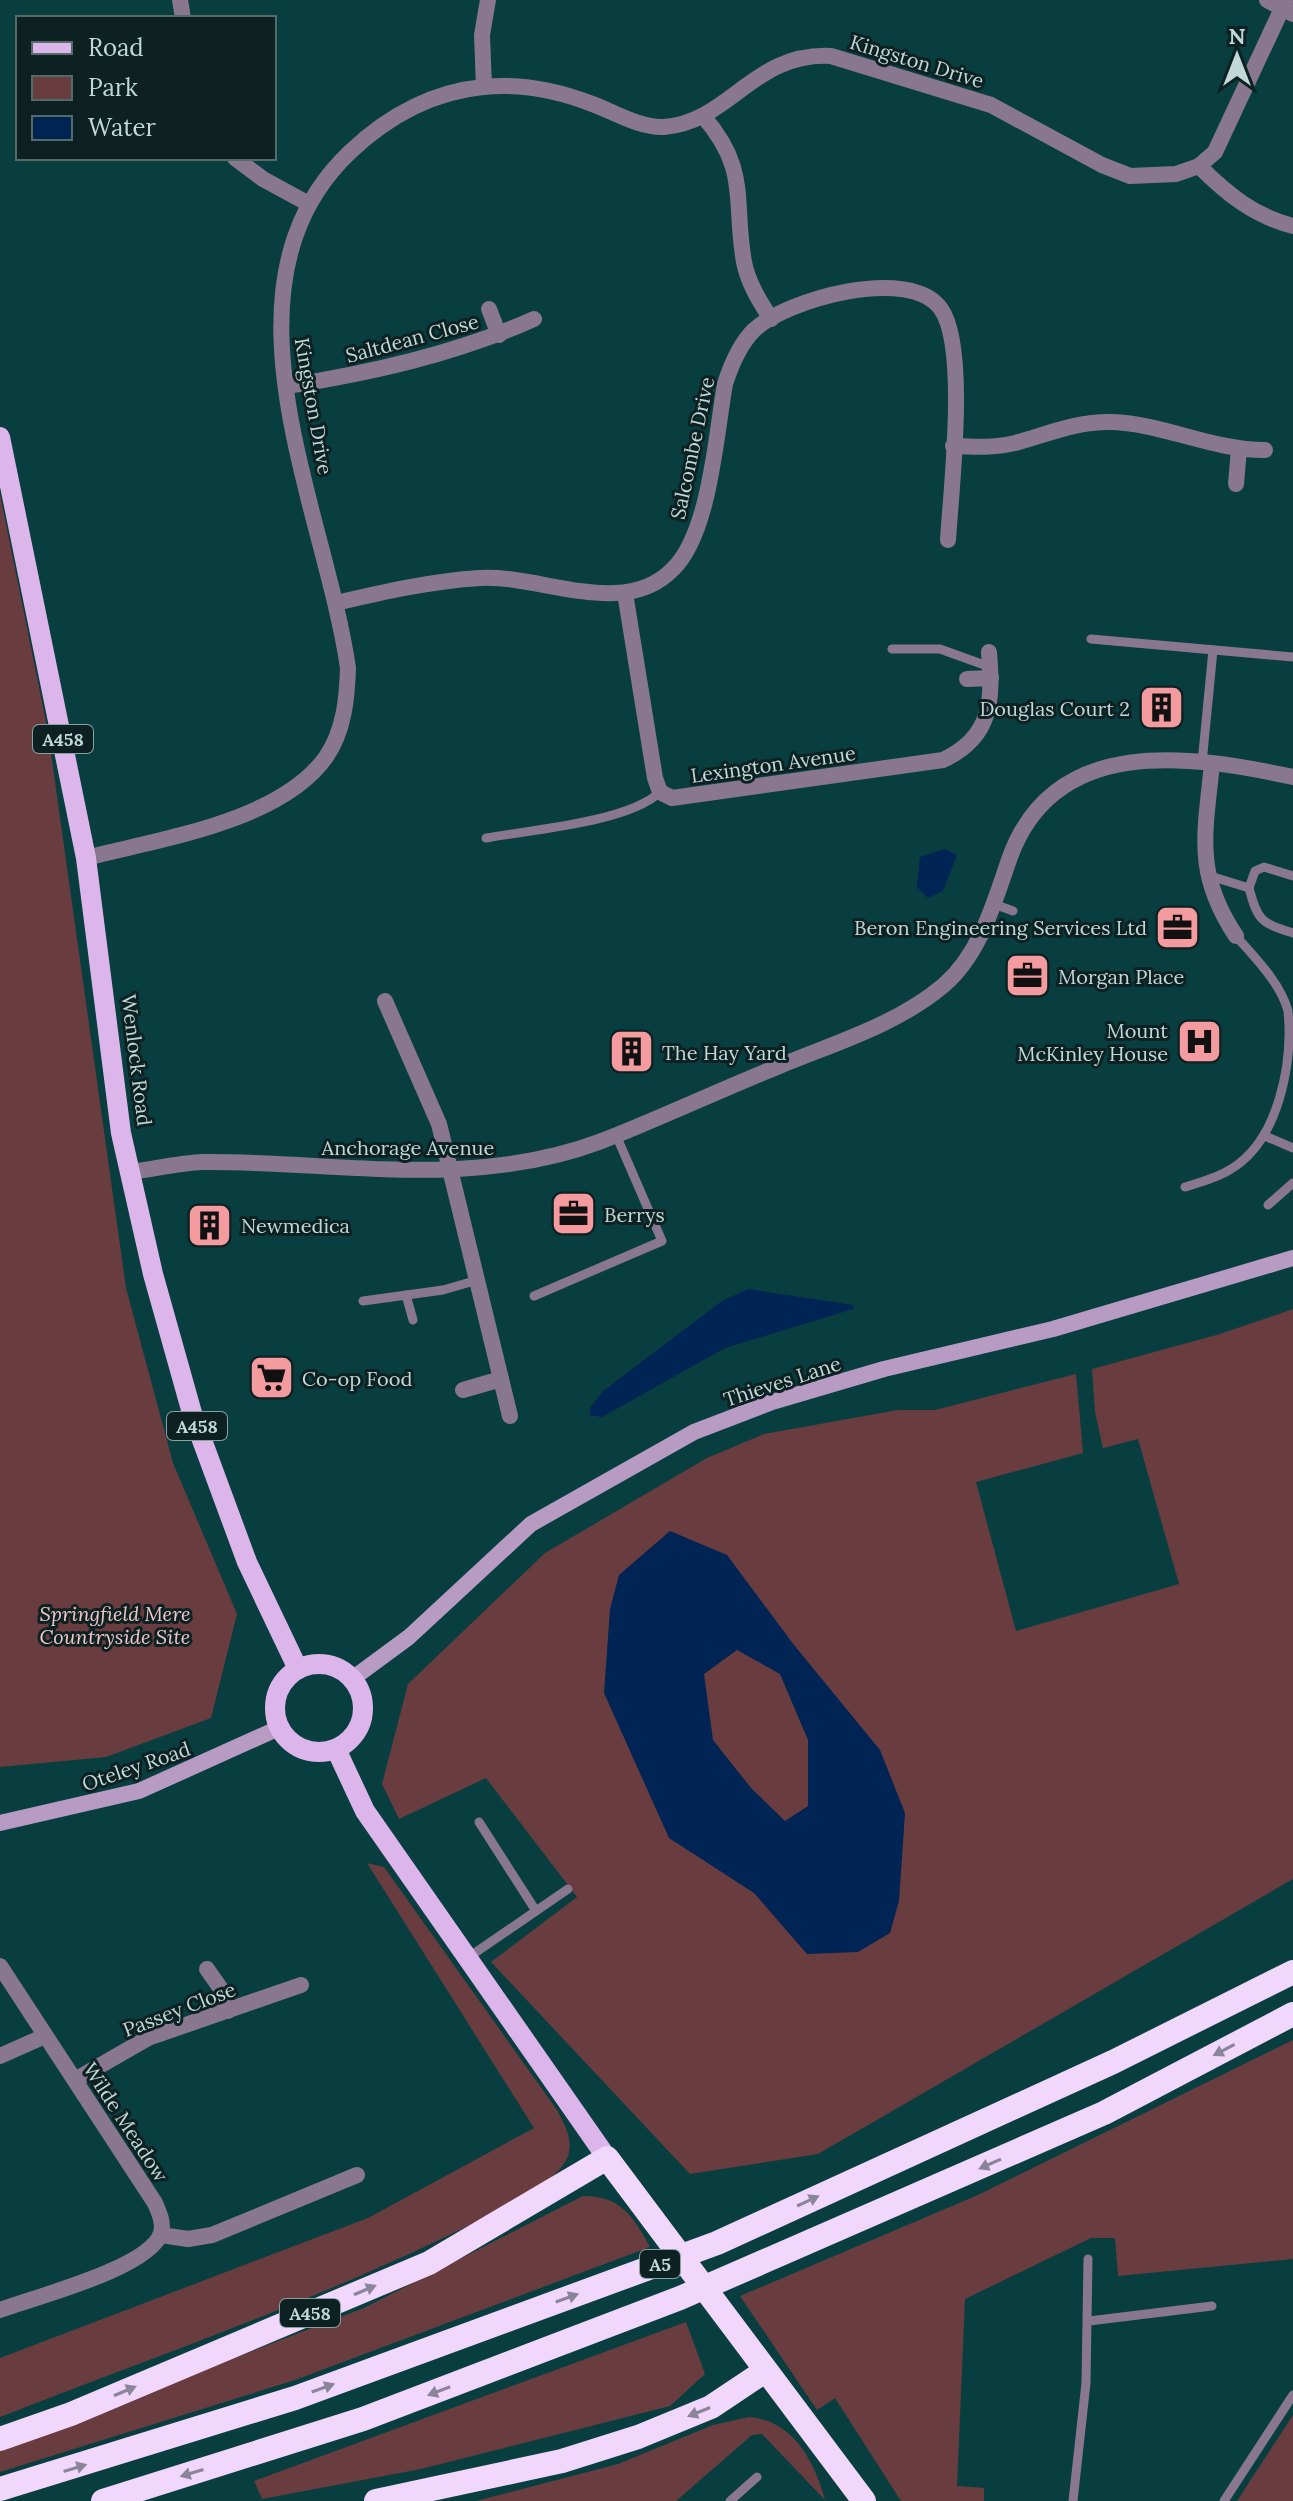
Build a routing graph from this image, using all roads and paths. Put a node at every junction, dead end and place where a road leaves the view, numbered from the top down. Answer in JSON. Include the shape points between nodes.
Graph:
{"nodes":[{"id":1,"x":488,"y":0,"type":"edge"},
{"id":2,"x":1267,"y":0,"type":"edge"},
{"id":3,"x":1287,"y":7,"type":"edge"},
{"id":4,"x":484,"y":87,"type":"junction"},
{"id":5,"x":703,"y":116,"type":"junction"},
{"id":6,"x":238,"y":160,"type":"edge"},
{"id":7,"x":1199,"y":166,"type":"junction"},
{"id":8,"x":307,"y":203,"type":"junction"},
{"id":9,"x":1293,"y":226,"type":"edge"},
{"id":10,"x":489,"y":309,"type":"dead end"},
{"id":11,"x":534,"y":319,"type":"dead end"},
{"id":12,"x":771,"y":319,"type":"junction"},
{"id":13,"x":499,"y":335,"type":"junction"},
{"id":14,"x":287,"y":386,"type":"junction"},
{"id":15,"x":0,"y":437,"type":"edge"},
{"id":16,"x":953,"y":446,"type":"junction"},
{"id":17,"x":1239,"y":449,"type":"junction"},
{"id":18,"x":1265,"y":450,"type":"dead end"},
{"id":19,"x":1236,"y":484,"type":"dead end"},
{"id":20,"x":948,"y":540,"type":"dead end"},
{"id":21,"x":625,"y":593,"type":"junction"},
{"id":22,"x":336,"y":603,"type":"junction"},
{"id":23,"x":1091,"y":639,"type":"dead end"},
{"id":24,"x":892,"y":649,"type":"dead end"},
{"id":25,"x":1213,"y":650,"type":"junction"},
{"id":26,"x":1293,"y":657,"type":"edge"},
{"id":27,"x":990,"y":666,"type":"junction"},
{"id":28,"x":967,"y":679,"type":"dead end"},
{"id":29,"x":1207,"y":763,"type":"junction"},
{"id":30,"x":1293,"y":777,"type":"edge"},
{"id":31,"x":660,"y":792,"type":"junction"},
{"id":32,"x":486,"y":838,"type":"dead end"},
{"id":33,"x":86,"y":858,"type":"junction"},
{"id":34,"x":1207,"y":875,"type":"junction"},
{"id":35,"x":1293,"y":876,"type":"edge"},
{"id":36,"x":1249,"y":888,"type":"junction"},
{"id":37,"x":994,"y":904,"type":"junction"},
{"id":38,"x":1013,"y":911,"type":"dead end"},
{"id":39,"x":1293,"y":933,"type":"edge"},
{"id":40,"x":1236,"y":936,"type":"joint"},
{"id":41,"x":385,"y":1001,"type":"dead end"},
{"id":42,"x":616,"y":1135,"type":"junction"},
{"id":43,"x":1265,"y":1136,"type":"junction"},
{"id":44,"x":1293,"y":1148,"type":"edge"},
{"id":45,"x":451,"y":1169,"type":"junction"},
{"id":46,"x":130,"y":1172,"type":"junction"},
{"id":47,"x":1293,"y":1183,"type":"edge"},
{"id":48,"x":1185,"y":1187,"type":"dead end"},
{"id":49,"x":1268,"y":1205,"type":"dead end"},
{"id":50,"x":1293,"y":1258,"type":"edge"},
{"id":51,"x":474,"y":1281,"type":"junction"},
{"id":52,"x":406,"y":1295,"type":"junction"},
{"id":53,"x":534,"y":1296,"type":"dead end"},
{"id":54,"x":363,"y":1301,"type":"dead end"},
{"id":55,"x":413,"y":1320,"type":"dead end"},
{"id":56,"x":501,"y":1379,"type":"junction"},
{"id":57,"x":463,"y":1390,"type":"dead end"},
{"id":58,"x":510,"y":1416,"type":"dead end"},
{"id":59,"x":298,"y":1669,"type":"junction"},
{"id":60,"x":352,"y":1679,"type":"junction"},
{"id":61,"x":279,"y":1728,"type":"junction"},
{"id":62,"x":336,"y":1749,"type":"junction"},
{"id":63,"x":479,"y":1822,"type":"dead end"},
{"id":64,"x":0,"y":1823,"type":"edge"},
{"id":65,"x":568,"y":1889,"type":"dead end"},
{"id":66,"x":536,"y":1911,"type":"junction"},
{"id":67,"x":466,"y":1959,"type":"junction"},
{"id":68,"x":0,"y":1966,"type":"edge"},
{"id":69,"x":207,"y":1969,"type":"dead end"},
{"id":70,"x":1293,"y":1972,"type":"edge"},
{"id":71,"x":301,"y":1985,"type":"dead end"},
{"id":72,"x":228,"y":2011,"type":"junction"},
{"id":73,"x":1293,"y":2014,"type":"edge"},
{"id":74,"x":45,"y":2036,"type":"junction"},
{"id":75,"x":0,"y":2056,"type":"edge"},
{"id":76,"x":75,"y":2080,"type":"junction"},
{"id":77,"x":607,"y":2158,"type":"junction"},
{"id":78,"x":357,"y":2175,"type":"dead end"},
{"id":79,"x":161,"y":2235,"type":"junction"},
{"id":80,"x":1088,"y":2259,"type":"dead end"},
{"id":81,"x":1212,"y":2306,"type":"dead end"},
{"id":82,"x":0,"y":2310,"type":"edge"},
{"id":83,"x":1089,"y":2321,"type":"junction"},
{"id":84,"x":765,"y":2371,"type":"junction"},
{"id":85,"x":1293,"y":2395,"type":"edge"},
{"id":86,"x":0,"y":2439,"type":"edge"},
{"id":87,"x":757,"y":2477,"type":"dead end"},
{"id":88,"x":0,"y":2489,"type":"edge"},
{"id":89,"x":103,"y":2501,"type":"edge"},
{"id":90,"x":376,"y":2501,"type":"edge"},
{"id":91,"x":730,"y":2501,"type":"edge"},
{"id":92,"x":864,"y":2501,"type":"edge"},
{"id":93,"x":1073,"y":2501,"type":"edge"},
{"id":94,"x":1224,"y":2501,"type":"edge"}],
"edges":[{"from":1,"to":4,"type":"street","via":[[482,35]]},
{"from":2,"to":3,"type":"street"},
{"from":3,"to":7,"type":"street","via":[[1224,137]]},
{"from":4,"to":5,"type":"street","name":"Kingston Drive","via":[[566,95],[661,127]]},
{"from":4,"to":8,"type":"street","name":"Kingston Drive","via":[[433,98],[378,128],[341,160]]},
{"from":5,"to":7,"type":"street","name":"Kingston Drive","via":[[787,60],[831,56],[991,105],[1130,176],[1154,178]]},
{"from":5,"to":12,"type":"street","via":[[718,132],[738,174],[744,263]]},
{"from":6,"to":8,"type":"street"},
{"from":7,"to":9,"type":"street","via":[[1245,206]]},
{"from":8,"to":14,"type":"street","name":"Kingston Drive","via":[[290,245],[281,295]]},
{"from":10,"to":13,"type":"street","name":"Saltdean Close"},
{"from":11,"to":13,"type":"street","name":"Saltdean Close"},
{"from":12,"to":16,"type":"street","name":"Salcombe Drive","via":[[790,308],[868,288],[910,288],[928,297],[941,308],[954,339]]},
{"from":12,"to":21,"type":"street","name":"Salcombe Drive","via":[[754,330],[731,365],[694,536],[674,569]]},
{"from":13,"to":14,"type":"street","name":"Saltdean Close","via":[[376,369]]},
{"from":14,"to":22,"type":"street","name":"Kingston Drive"},
{"from":15,"to":33,"type":"main road","name":"Wenlock Road","number":"A458"},
{"from":16,"to":17,"type":"street","via":[[985,447],[1115,422]]},
{"from":16,"to":20,"type":"street","name":"Salcombe Drive"},
{"from":17,"to":18,"type":"street"},
{"from":17,"to":19,"type":"street"},
{"from":21,"to":22,"type":"street","name":"Salcombe Drive","via":[[483,578],[429,583]]},
{"from":21,"to":31,"type":"street"},
{"from":22,"to":33,"type":"street","name":"Kingston Drive","via":[[348,668],[347,696],[335,741],[313,773],[282,797],[243,814]]},
{"from":23,"to":25,"type":"lane"},
{"from":24,"to":27,"type":"lane","via":[[940,649]]},
{"from":25,"to":26,"type":"lane"},
{"from":25,"to":29,"type":"lane"},
{"from":27,"to":28,"type":"street"},
{"from":27,"to":31,"type":"street","name":"Lexington Avenue","via":[[990,704],[978,734],[964,750],[943,760],[691,797],[672,798]]},
{"from":29,"to":30,"type":"street","name":"Anchorage Avenue"},
{"from":29,"to":34,"type":"street"},
{"from":29,"to":37,"type":"street","name":"Anchorage Avenue","via":[[1128,762],[1069,782],[1025,824]]},
{"from":31,"to":32,"type":"lane","via":[[622,813]]},
{"from":33,"to":46,"type":"main road","name":"Wenlock Road","number":"A458"},
{"from":34,"to":36,"type":"lane"},
{"from":34,"to":40,"type":"street","via":[[1219,912]]},
{"from":35,"to":36,"type":"lane","via":[[1264,867],[1255,871]]},
{"from":36,"to":39,"type":"lane","via":[[1257,915]]},
{"from":37,"to":38,"type":"lane"},
{"from":37,"to":42,"type":"street","name":"Anchorage Avenue","via":[[960,969],[907,1011]]},
{"from":40,"to":43,"type":"lane","via":[[1282,995],[1290,1028],[1285,1083]]},
{"from":41,"to":45,"type":"street","via":[[439,1124]]},
{"from":42,"to":45,"type":"street","name":"Anchorage Avenue","via":[[498,1168]]},
{"from":42,"to":53,"type":"lane","via":[[662,1241]]},
{"from":43,"to":44,"type":"lane"},
{"from":43,"to":48,"type":"lane","via":[[1230,1170]]},
{"from":45,"to":46,"type":"street","name":"Anchorage Avenue","via":[[200,1162]]},
{"from":45,"to":51,"type":"street"},
{"from":46,"to":59,"type":"main road","name":"Wenlock Road","number":"A458","via":[[192,1413],[247,1562]]},
{"from":47,"to":49,"type":"lane"},
{"from":50,"to":60,"type":"main road","name":"Thieves Lane","via":[[1053,1329],[884,1369],[694,1432],[531,1524],[409,1637]]},
{"from":51,"to":52,"type":"lane"},
{"from":51,"to":56,"type":"street"},
{"from":52,"to":54,"type":"lane"},
{"from":52,"to":55,"type":"lane"},
{"from":56,"to":57,"type":"street"},
{"from":56,"to":58,"type":"street"},
{"from":59,"to":60,"type":"main road","via":[[327,1665]]},
{"from":59,"to":61,"type":"main road","via":[[287,1677],[275,1701]]},
{"from":60,"to":62,"type":"main road","via":[[363,1704],[362,1718],[357,1731]]},
{"from":61,"to":62,"type":"main road","via":[[286,1739],[310,1752]]},
{"from":61,"to":64,"type":"main road","name":"Oteley Road","via":[[139,1791]]},
{"from":62,"to":67,"type":"main road","via":[[365,1811]]},
{"from":63,"to":66,"type":"lane"},
{"from":65,"to":66,"type":"lane"},
{"from":66,"to":67,"type":"lane"},
{"from":67,"to":77,"type":"main road"},
{"from":68,"to":74,"type":"street","name":"Wilde Meadow"},
{"from":69,"to":72,"type":"street"},
{"from":88,"to":70,"type":"highway","number":"A5","one_way":true,"via":[[295,2398],[717,2243],[1113,2062]]},
{"from":71,"to":72,"type":"street","name":"Passey Close"},
{"from":72,"to":76,"type":"street","name":"Passey Close","via":[[148,2038]]},
{"from":73,"to":89,"type":"highway","number":"A5","one_way":true,"via":[[1104,2113],[680,2298],[363,2419]]},
{"from":74,"to":75,"type":"street"},
{"from":74,"to":76,"type":"street","name":"Wilde Meadow"},
{"from":76,"to":79,"type":"street","name":"Wilde Meadow","via":[[155,2203]]},
{"from":77,"to":84,"type":"highway"},
{"from":86,"to":77,"type":"highway","number":"A458","one_way":true,"via":[[429,2263]]},
{"from":78,"to":79,"type":"street","via":[[212,2235]]},
{"from":79,"to":82,"type":"street","via":[[127,2264]]},
{"from":80,"to":83,"type":"lane"},
{"from":81,"to":83,"type":"lane"},
{"from":83,"to":93,"type":"lane"},
{"from":84,"to":90,"type":"highway","one_way":true,"via":[[711,2407],[638,2437],[562,2461]]},
{"from":84,"to":92,"type":"highway"},
{"from":85,"to":94,"type":"lane"},
{"from":87,"to":91,"type":"lane"}]}
